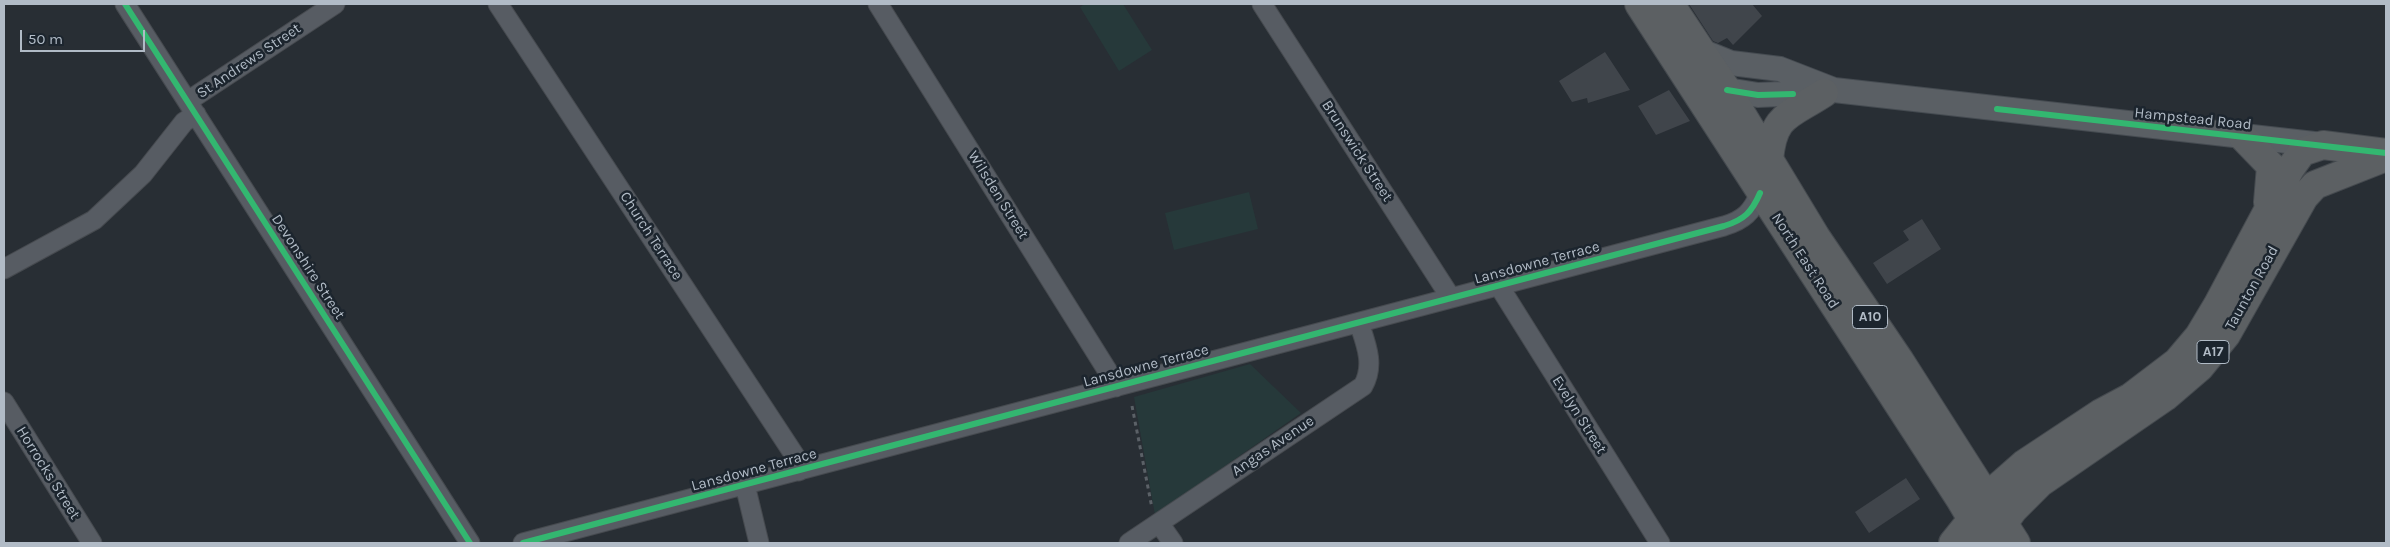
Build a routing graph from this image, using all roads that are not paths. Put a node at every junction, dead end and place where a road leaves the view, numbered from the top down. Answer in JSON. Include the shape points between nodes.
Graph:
{"nodes":[{"id":1,"x":125,"y":4,"type":"edge"},
{"id":2,"x":334,"y":4,"type":"edge"},
{"id":3,"x":498,"y":4,"type":"edge"},
{"id":4,"x":878,"y":4,"type":"edge"},
{"id":5,"x":1262,"y":4,"type":"edge"},
{"id":6,"x":1639,"y":4,"type":"edge"},
{"id":7,"x":1670,"y":4,"type":"edge"},
{"id":8,"x":1700,"y":50,"type":"junction"},
{"id":9,"x":1682,"y":72,"type":"junction"},
{"id":10,"x":1727,"y":90,"type":"junction"},
{"id":11,"x":1829,"y":92,"type":"junction"},
{"id":12,"x":192,"y":107,"type":"junction"},
{"id":13,"x":2243,"y":136,"type":"junction"},
{"id":14,"x":2323,"y":145,"type":"junction"},
{"id":15,"x":2386,"y":153,"type":"edge"},
{"id":16,"x":2386,"y":157,"type":"edge"},
{"id":17,"x":1769,"y":160,"type":"junction"},
{"id":18,"x":1760,"y":193,"type":"junction"},
{"id":19,"x":2266,"y":213,"type":"junction"},
{"id":20,"x":4,"y":268,"type":"edge"},
{"id":21,"x":1499,"y":286,"type":"junction"},
{"id":22,"x":1451,"y":298,"type":"junction"},
{"id":23,"x":1359,"y":322,"type":"junction"},
{"id":24,"x":1116,"y":387,"type":"junction"},
{"id":25,"x":4,"y":402,"type":"edge"},
{"id":26,"x":799,"y":471,"type":"junction"},
{"id":27,"x":745,"y":485,"type":"junction"},
{"id":28,"x":1979,"y":509,"type":"junction"},
{"id":29,"x":1154,"y":518,"type":"junction"},
{"id":30,"x":1999,"y":538,"type":"edge"},
{"id":31,"x":92,"y":543,"type":"edge"},
{"id":32,"x":470,"y":543,"type":"edge"},
{"id":33,"x":523,"y":543,"type":"edge"},
{"id":34,"x":759,"y":543,"type":"edge"},
{"id":35,"x":1129,"y":543,"type":"edge"},
{"id":36,"x":1173,"y":543,"type":"edge"},
{"id":37,"x":1660,"y":543,"type":"edge"},
{"id":38,"x":1952,"y":543,"type":"edge"}],
"edges":[{"from":1,"to":12,"type":"street","name":"Devonshire Street"},
{"from":2,"to":12,"type":"street","name":"St Andrews Street"},
{"from":3,"to":26,"type":"street","name":"Church Terrace","via":[[796,459]]},
{"from":4,"to":24,"type":"street","name":"Wilsden Street"},
{"from":5,"to":22,"type":"street","name":"Brunswick Street"},
{"from":6,"to":9,"type":"highway","name":"North East Road","number":"A10"},
{"from":7,"to":8,"type":"highway","name":"North East Road","number":"A10"},
{"from":8,"to":10,"type":"highway","name":"North East Road","number":"A10"},
{"from":8,"to":11,"type":"main road","name":"Hampstead Road","via":[[1731,62],[1780,69]]},
{"from":9,"to":10,"type":"highway"},
{"from":9,"to":18,"type":"highway","name":"North East Road","number":"A10"},
{"from":10,"to":11,"type":"main road","name":"Hampstead Road","via":[[1758,95]]},
{"from":10,"to":17,"type":"highway","name":"North East Road","number":"A10"},
{"from":11,"to":13,"type":"main road","name":"Hampstead Road"},
{"from":11,"to":17,"type":"highway","via":[[1780,121],[1772,136]]},
{"from":12,"to":20,"type":"street","name":"St Andrews Street","via":[[143,174],[94,220]]},
{"from":12,"to":32,"type":"street","name":"Devonshire Street"},
{"from":13,"to":14,"type":"main road","name":"Hampstead Road"},
{"from":13,"to":19,"type":"highway","via":[[2271,166]]},
{"from":14,"to":15,"type":"highway","name":"Hampstead Road"},
{"from":14,"to":19,"type":"highway","name":"Taunton Road","number":"A17","via":[[2302,152]]},
{"from":16,"to":30,"type":"highway","name":"Taunton Road","number":"A17","via":[[2315,185],[2304,197],[2226,335],[2200,367],[2165,397],[2049,475],[2013,510]]},
{"from":17,"to":28,"type":"highway","name":"North East Road","number":"A10","via":[[1816,237],[1900,361]]},
{"from":18,"to":21,"type":"street","name":"Lansdowne Terrace","via":[[1750,214],[1738,222]]},
{"from":18,"to":28,"type":"highway","name":"North East Road","number":"A10"},
{"from":19,"to":28,"type":"highway","name":"Taunton Road","number":"A17","via":[[2217,306],[2199,336],[2177,362],[2131,397],[2024,464]]},
{"from":21,"to":22,"type":"street","name":"Lansdowne Terrace"},
{"from":21,"to":37,"type":"street","name":"Evelyn Street"},
{"from":22,"to":23,"type":"street","name":"Lansdowne Terrace"},
{"from":23,"to":24,"type":"street","name":"Lansdowne Terrace"},
{"from":23,"to":29,"type":"street","name":"Angas Avenue","via":[[1369,361],[1369,375],[1362,386]]},
{"from":24,"to":26,"type":"street","name":"Lansdowne Terrace"},
{"from":25,"to":31,"type":"street","name":"Horrocks Street"},
{"from":26,"to":27,"type":"street","name":"Lansdowne Terrace"},
{"from":27,"to":33,"type":"street","name":"Lansdowne Terrace"},
{"from":27,"to":34,"type":"street"},
{"from":28,"to":30,"type":"highway","name":"North East Road","number":"A10"},
{"from":28,"to":38,"type":"highway","number":"A17"},
{"from":29,"to":35,"type":"street","name":"Angas Avenue"},
{"from":29,"to":36,"type":"street"}]}
